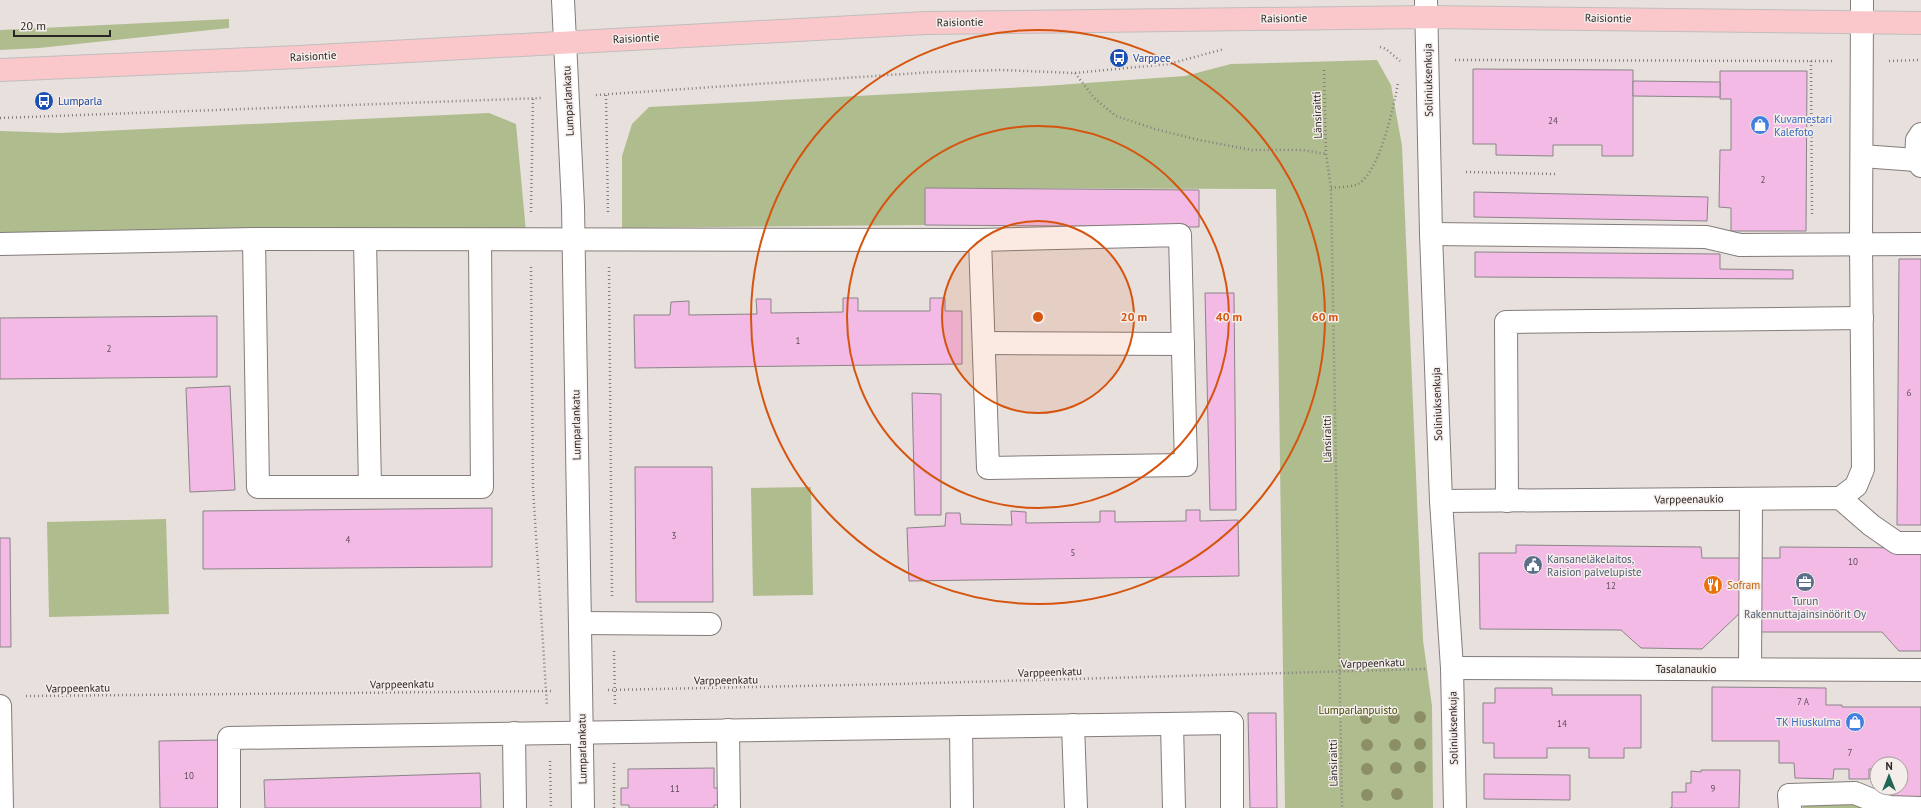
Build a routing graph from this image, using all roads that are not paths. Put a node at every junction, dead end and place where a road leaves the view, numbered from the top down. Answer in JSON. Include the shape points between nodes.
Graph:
{"nodes":[{"id":1,"x":563,"y":0,"type":"edge"},
{"id":2,"x":1862,"y":0,"type":"edge"},
{"id":3,"x":1426,"y":8,"type":"edge"},
{"id":4,"x":1861,"y":22,"type":"junction"},
{"id":5,"x":1921,"y":23,"type":"edge"},
{"id":6,"x":565,"y":42,"type":"junction"},
{"id":7,"x":0,"y":70,"type":"edge"},
{"id":8,"x":1921,"y":134,"type":"edge"},
{"id":9,"x":1862,"y":156,"type":"junction"},
{"id":10,"x":1919,"y":163,"type":"edge"},
{"id":11,"x":1430,"y":234,"type":"junction"},
{"id":12,"x":254,"y":239,"type":"junction"},
{"id":13,"x":365,"y":240,"type":"junction"},
{"id":14,"x":573,"y":240,"type":"junction"},
{"id":15,"x":980,"y":240,"type":"junction"},
{"id":16,"x":480,"y":241,"type":"junction"},
{"id":17,"x":0,"y":244,"type":"edge"},
{"id":18,"x":1921,"y":244,"type":"edge"},
{"id":19,"x":1861,"y":245,"type":"junction"},
{"id":20,"x":1862,"y":318,"type":"junction"},
{"id":21,"x":984,"y":343,"type":"junction"},
{"id":22,"x":1182,"y":344,"type":"junction"},
{"id":23,"x":370,"y":487,"type":"junction"},
{"id":24,"x":1840,"y":498,"type":"junction"},
{"id":25,"x":1751,"y":499,"type":"junction"},
{"id":26,"x":1441,"y":501,"type":"junction"},
{"id":27,"x":1507,"y":501,"type":"junction"},
{"id":28,"x":1921,"y":543,"type":"edge"},
{"id":29,"x":580,"y":623,"type":"junction"},
{"id":30,"x":710,"y":624,"type":"dead end"},
{"id":31,"x":1750,"y":669,"type":"junction"},
{"id":32,"x":1921,"y":670,"type":"edge"},
{"id":33,"x":1452,"y":672,"type":"junction"},
{"id":34,"x":1563,"y":676,"type":"dead end"},
{"id":35,"x":0,"y":706,"type":"edge"},
{"id":36,"x":1172,"y":724,"type":"junction"},
{"id":37,"x":1073,"y":725,"type":"junction"},
{"id":38,"x":960,"y":727,"type":"junction"},
{"id":39,"x":728,"y":730,"type":"junction"},
{"id":40,"x":581,"y":732,"type":"junction"},
{"id":41,"x":514,"y":733,"type":"junction"},
{"id":42,"x":2,"y":808,"type":"edge"},
{"id":43,"x":229,"y":808,"type":"edge"},
{"id":44,"x":515,"y":808,"type":"edge"},
{"id":45,"x":583,"y":808,"type":"edge"},
{"id":46,"x":729,"y":808,"type":"edge"},
{"id":47,"x":962,"y":808,"type":"edge"},
{"id":48,"x":1076,"y":808,"type":"edge"},
{"id":49,"x":1174,"y":808,"type":"edge"},
{"id":50,"x":1232,"y":808,"type":"edge"},
{"id":51,"x":1455,"y":808,"type":"edge"},
{"id":52,"x":1790,"y":808,"type":"edge"},
{"id":53,"x":1921,"y":808,"type":"edge"}],
"edges":[{"from":1,"to":6,"type":"street","name":"Lumparlankatu"},
{"from":2,"to":4,"type":"street"},
{"from":3,"to":4,"type":"main road","name":"Raisiontie"},
{"from":3,"to":6,"type":"main road","name":"Raisiontie","via":[[926,23]]},
{"from":3,"to":11,"type":"street","name":"Soliniuksenkuja"},
{"from":4,"to":5,"type":"main road","name":"Raisiontie"},
{"from":4,"to":9,"type":"street"},
{"from":6,"to":7,"type":"main road","name":"Raisiontie","via":[[283,58]]},
{"from":6,"to":14,"type":"street","name":"Lumparlankatu"},
{"from":8,"to":10,"type":"street","via":[[1917,140]]},
{"from":9,"to":10,"type":"street"},
{"from":9,"to":19,"type":"street"},
{"from":11,"to":19,"type":"street","via":[[1706,237],[1740,245]]},
{"from":11,"to":26,"type":"street","name":"Soliniuksenkuja"},
{"from":12,"to":13,"type":"street"},
{"from":12,"to":17,"type":"street"},
{"from":12,"to":23,"type":"street","via":[[258,487]]},
{"from":13,"to":16,"type":"street"},
{"from":13,"to":23,"type":"street"},
{"from":14,"to":15,"type":"street"},
{"from":14,"to":16,"type":"street"},
{"from":14,"to":29,"type":"street","name":"Lumparlankatu"},
{"from":15,"to":21,"type":"street"},
{"from":15,"to":22,"type":"street","via":[[1180,235]]},
{"from":16,"to":23,"type":"street","via":[[482,487]]},
{"from":18,"to":19,"type":"street"},
{"from":19,"to":20,"type":"street"},
{"from":20,"to":24,"type":"street","via":[[1863,469],[1856,486]]},
{"from":20,"to":27,"type":"street","via":[[1506,322]]},
{"from":21,"to":22,"type":"street"},
{"from":21,"to":22,"type":"street","via":[[988,468],[1186,465]]},
{"from":24,"to":25,"type":"street","name":"Varppeenaukio"},
{"from":24,"to":28,"type":"street","via":[[1870,525],[1897,543]]},
{"from":25,"to":27,"type":"street","name":"Varppeenaukio"},
{"from":25,"to":31,"type":"street"},
{"from":26,"to":27,"type":"street","name":"Varppeenaukio"},
{"from":26,"to":33,"type":"street","name":"Soliniuksenkuja"},
{"from":29,"to":30,"type":"street"},
{"from":29,"to":40,"type":"street","name":"Lumparlankatu"},
{"from":31,"to":32,"type":"street","name":"Tasalanaukio"},
{"from":31,"to":33,"type":"street","name":"Tasalanaukio"},
{"from":33,"to":34,"type":"street"},
{"from":33,"to":51,"type":"street","name":"Soliniuksenkuja"},
{"from":35,"to":42,"type":"street"},
{"from":36,"to":37,"type":"street"},
{"from":36,"to":49,"type":"street"},
{"from":36,"to":50,"type":"street","via":[[1232,723]]},
{"from":37,"to":38,"type":"street"},
{"from":37,"to":48,"type":"street"},
{"from":38,"to":39,"type":"street"},
{"from":38,"to":47,"type":"street"},
{"from":39,"to":40,"type":"street"},
{"from":39,"to":46,"type":"street"},
{"from":40,"to":41,"type":"street"},
{"from":40,"to":45,"type":"street","name":"Lumparlankatu"},
{"from":41,"to":43,"type":"street","via":[[229,738]]},
{"from":41,"to":44,"type":"street"},
{"from":52,"to":53,"type":"street","via":[[1789,795],[1855,793],[1889,807]]}]}
